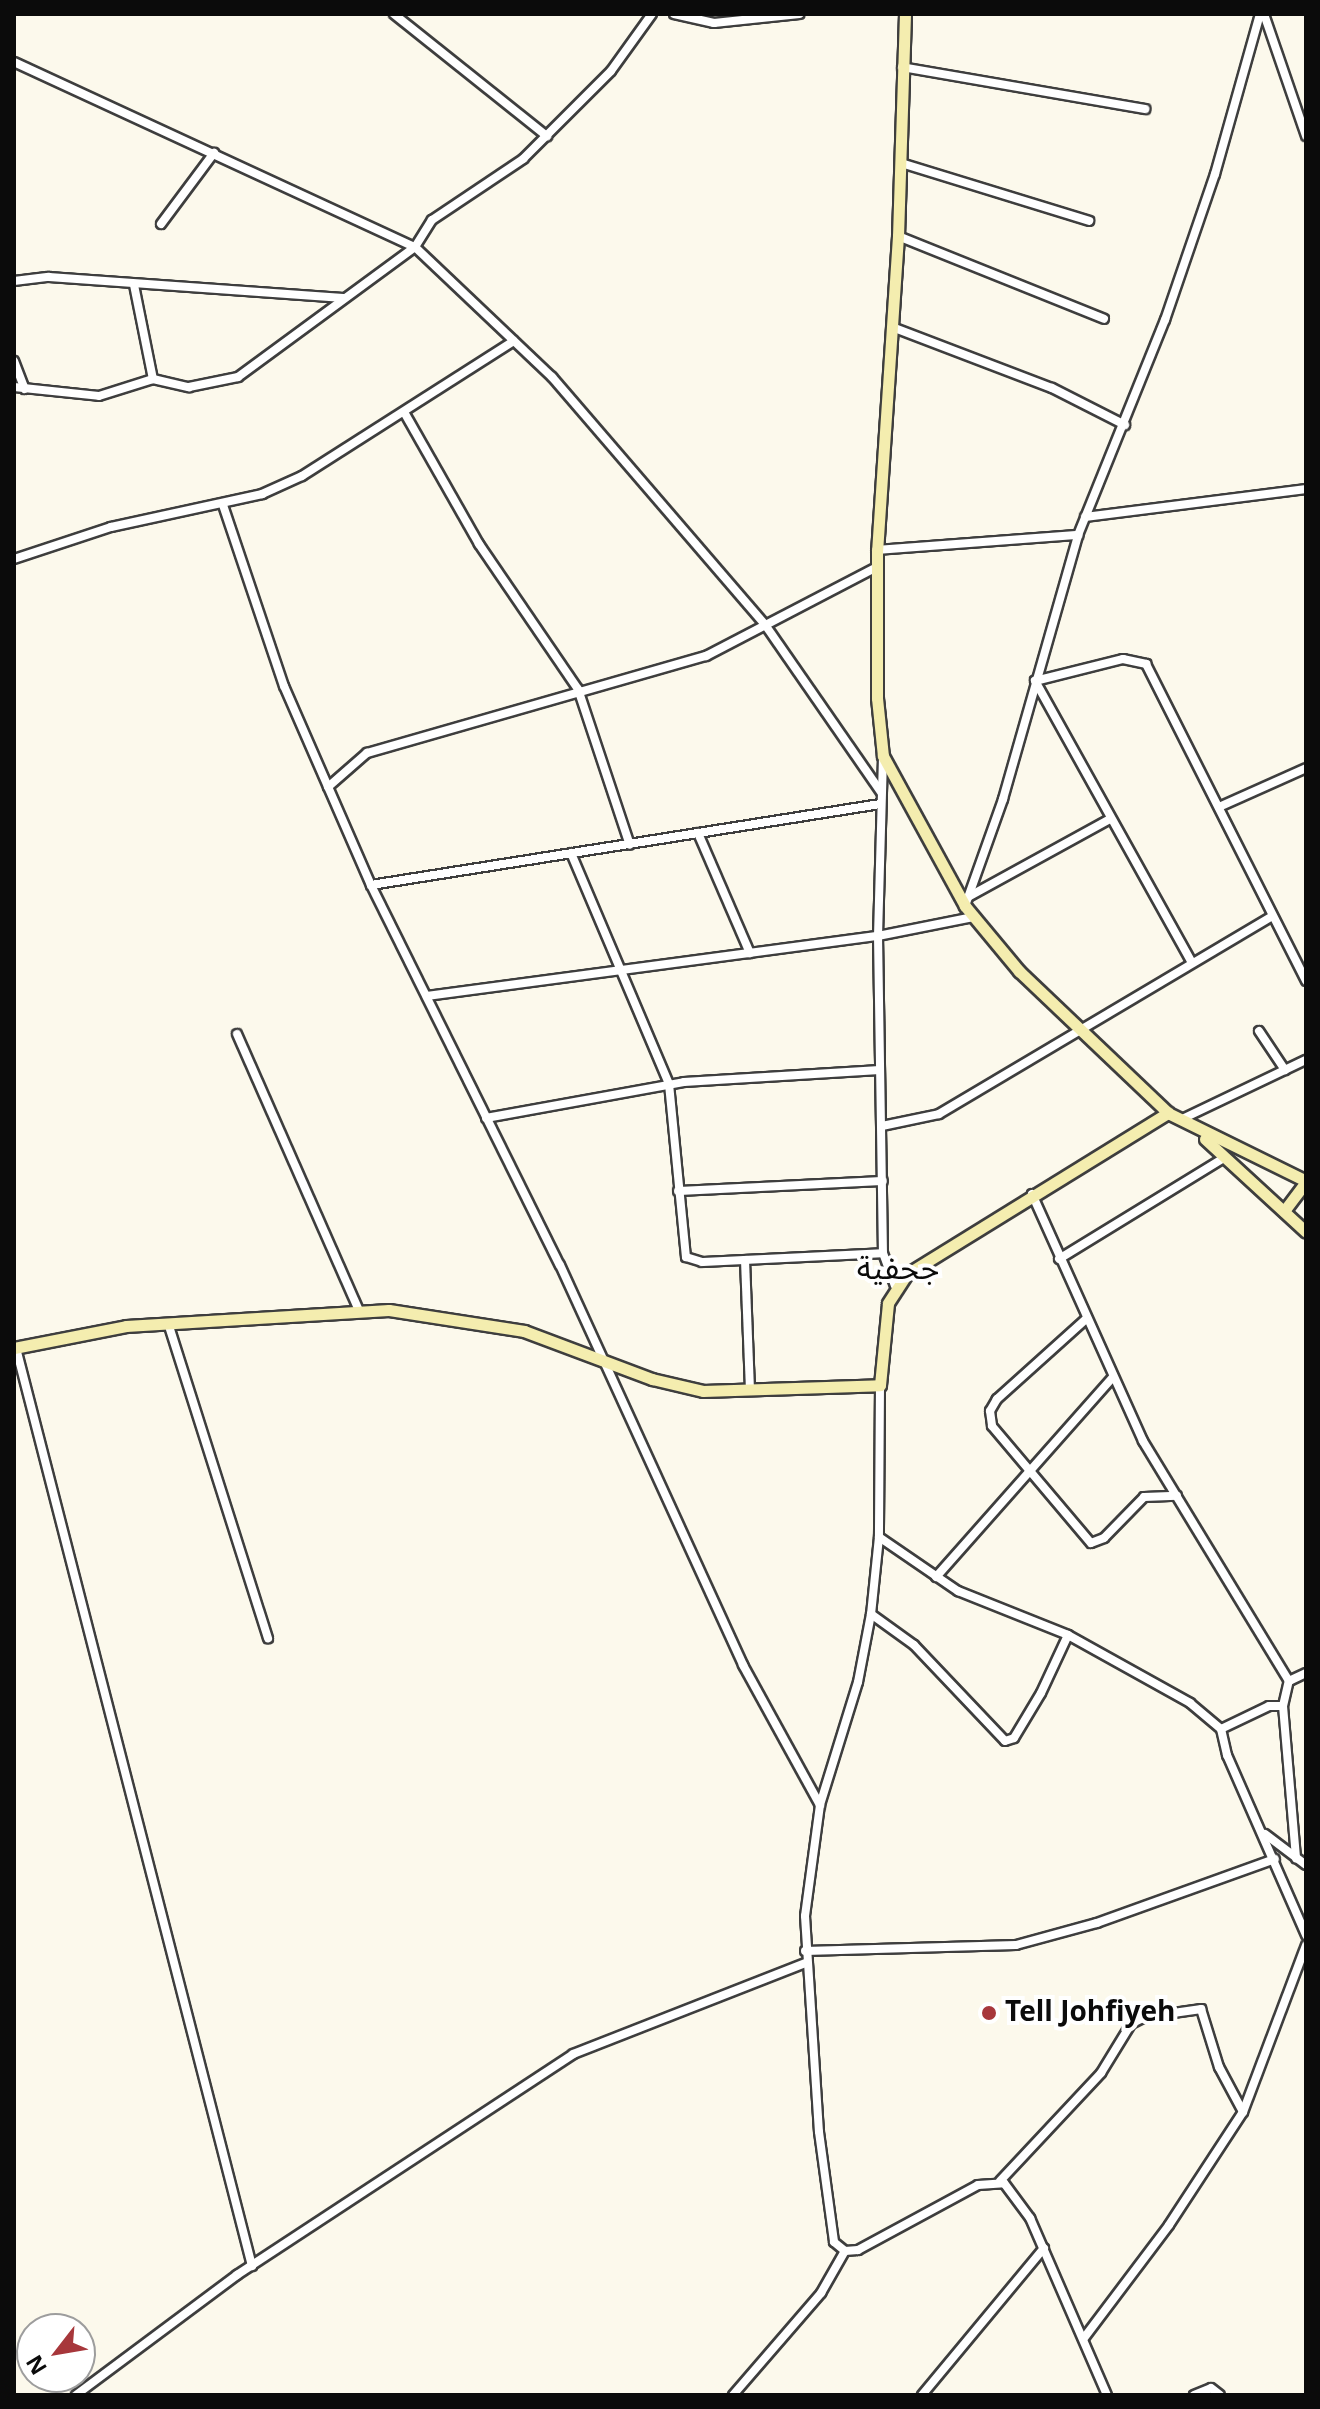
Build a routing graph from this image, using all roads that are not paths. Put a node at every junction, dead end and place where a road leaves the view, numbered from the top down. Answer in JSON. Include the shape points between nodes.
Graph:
{"nodes":[{"id":1,"x":394,"y":14,"type":"edge"},
{"id":2,"x":652,"y":14,"type":"edge"},
{"id":3,"x":674,"y":14,"type":"edge"},
{"id":4,"x":800,"y":14,"type":"edge"},
{"id":5,"x":905,"y":14,"type":"edge"},
{"id":6,"x":1262,"y":14,"type":"edge"},
{"id":7,"x":14,"y":62,"type":"edge"},
{"id":8,"x":902,"y":67,"type":"junction"},
{"id":9,"x":1145,"y":109,"type":"dead end"},
{"id":10,"x":547,"y":136,"type":"junction"},
{"id":11,"x":1306,"y":136,"type":"edge"},
{"id":12,"x":214,"y":153,"type":"junction"},
{"id":13,"x":901,"y":163,"type":"junction"},
{"id":14,"x":1089,"y":221,"type":"dead end"},
{"id":15,"x":161,"y":224,"type":"dead end"},
{"id":16,"x":898,"y":236,"type":"junction"},
{"id":17,"x":415,"y":247,"type":"junction"},
{"id":18,"x":14,"y":281,"type":"edge"},
{"id":19,"x":134,"y":285,"type":"junction"},
{"id":20,"x":343,"y":298,"type":"junction"},
{"id":21,"x":1104,"y":319,"type":"dead end"},
{"id":22,"x":892,"y":327,"type":"junction"},
{"id":23,"x":514,"y":341,"type":"junction"},
{"id":24,"x":14,"y":361,"type":"edge"},
{"id":25,"x":153,"y":379,"type":"junction"},
{"id":26,"x":14,"y":387,"type":"edge"},
{"id":27,"x":25,"y":389,"type":"junction"},
{"id":28,"x":404,"y":412,"type":"junction"},
{"id":29,"x":1125,"y":425,"type":"junction"},
{"id":30,"x":1306,"y":489,"type":"edge"},
{"id":31,"x":223,"y":505,"type":"junction"},
{"id":32,"x":1085,"y":517,"type":"junction"},
{"id":33,"x":1078,"y":535,"type":"junction"},
{"id":34,"x":877,"y":550,"type":"junction"},
{"id":35,"x":14,"y":559,"type":"edge"},
{"id":36,"x":877,"y":567,"type":"junction"},
{"id":37,"x":766,"y":626,"type":"junction"},
{"id":38,"x":1035,"y":681,"type":"junction"},
{"id":39,"x":578,"y":689,"type":"junction"},
{"id":40,"x":883,"y":756,"type":"junction"},
{"id":41,"x":1306,"y":768,"type":"edge"},
{"id":42,"x":328,"y":787,"type":"junction"},
{"id":43,"x":881,"y":792,"type":"junction"},
{"id":44,"x":880,"y":804,"type":"junction"},
{"id":45,"x":1219,"y":807,"type":"junction"},
{"id":46,"x":1110,"y":819,"type":"junction"},
{"id":47,"x":698,"y":833,"type":"junction"},
{"id":48,"x":630,"y":845,"type":"junction"},
{"id":49,"x":571,"y":853,"type":"junction"},
{"id":50,"x":371,"y":885,"type":"junction"},
{"id":51,"x":966,"y":901,"type":"junction"},
{"id":52,"x":1272,"y":916,"type":"junction"},
{"id":53,"x":973,"y":917,"type":"junction"},
{"id":54,"x":878,"y":936,"type":"junction"},
{"id":55,"x":750,"y":953,"type":"junction"},
{"id":56,"x":1191,"y":961,"type":"junction"},
{"id":57,"x":622,"y":971,"type":"junction"},
{"id":58,"x":1306,"y":981,"type":"edge"},
{"id":59,"x":427,"y":996,"type":"junction"},
{"id":60,"x":1077,"y":1028,"type":"junction"},
{"id":61,"x":1259,"y":1031,"type":"dead end"},
{"id":62,"x":237,"y":1034,"type":"dead end"},
{"id":63,"x":1306,"y":1060,"type":"edge"},
{"id":64,"x":880,"y":1070,"type":"junction"},
{"id":65,"x":1285,"y":1070,"type":"junction"},
{"id":66,"x":669,"y":1084,"type":"junction"},
{"id":67,"x":1168,"y":1113,"type":"junction"},
{"id":68,"x":486,"y":1118,"type":"junction"},
{"id":69,"x":1179,"y":1121,"type":"junction"},
{"id":70,"x":882,"y":1126,"type":"junction"},
{"id":71,"x":1196,"y":1130,"type":"junction"},
{"id":72,"x":1224,"y":1158,"type":"junction"},
{"id":73,"x":883,"y":1181,"type":"junction"},
{"id":74,"x":1306,"y":1182,"type":"edge"},
{"id":75,"x":678,"y":1191,"type":"junction"},
{"id":76,"x":1032,"y":1194,"type":"junction"},
{"id":77,"x":1284,"y":1211,"type":"junction"},
{"id":78,"x":1306,"y":1232,"type":"edge"},
{"id":79,"x":883,"y":1253,"type":"junction"},
{"id":80,"x":1059,"y":1259,"type":"junction"},
{"id":81,"x":745,"y":1260,"type":"junction"},
{"id":82,"x":895,"y":1286,"type":"junction"},
{"id":83,"x":359,"y":1310,"type":"junction"},
{"id":84,"x":1086,"y":1319,"type":"junction"},
{"id":85,"x":168,"y":1323,"type":"junction"},
{"id":86,"x":15,"y":1348,"type":"edge"},
{"id":87,"x":605,"y":1362,"type":"junction"},
{"id":88,"x":1113,"y":1377,"type":"junction"},
{"id":89,"x":880,"y":1385,"type":"junction"},
{"id":90,"x":750,"y":1392,"type":"junction"},
{"id":91,"x":1028,"y":1473,"type":"junction"},
{"id":92,"x":1177,"y":1496,"type":"junction"},
{"id":93,"x":879,"y":1537,"type":"junction"},
{"id":94,"x":936,"y":1577,"type":"junction"},
{"id":95,"x":871,"y":1614,"type":"junction"},
{"id":96,"x":1068,"y":1635,"type":"junction"},
{"id":97,"x":268,"y":1639,"type":"dead end"},
{"id":98,"x":1306,"y":1673,"type":"edge"},
{"id":99,"x":1289,"y":1681,"type":"junction"},
{"id":100,"x":1283,"y":1706,"type":"junction"},
{"id":101,"x":1221,"y":1729,"type":"junction"},
{"id":102,"x":820,"y":1805,"type":"junction"},
{"id":103,"x":1265,"y":1834,"type":"junction"},
{"id":104,"x":1296,"y":1858,"type":"junction"},
{"id":105,"x":1275,"y":1859,"type":"junction"},
{"id":106,"x":1306,"y":1865,"type":"edge"},
{"id":107,"x":1306,"y":1935,"type":"edge"},
{"id":108,"x":1306,"y":1945,"type":"edge"},
{"id":109,"x":805,"y":1951,"type":"junction"},
{"id":110,"x":805,"y":1963,"type":"junction"},
{"id":111,"x":1243,"y":2112,"type":"junction"},
{"id":112,"x":1000,"y":2181,"type":"junction"},
{"id":113,"x":1044,"y":2248,"type":"junction"},
{"id":114,"x":845,"y":2251,"type":"junction"},
{"id":115,"x":252,"y":2266,"type":"junction"},
{"id":116,"x":1084,"y":2338,"type":"junction"},
{"id":117,"x":76,"y":2395,"type":"edge"},
{"id":118,"x":733,"y":2395,"type":"edge"},
{"id":119,"x":922,"y":2395,"type":"edge"},
{"id":120,"x":1107,"y":2395,"type":"edge"},
{"id":121,"x":1194,"y":2395,"type":"edge"},
{"id":122,"x":1220,"y":2395,"type":"edge"}],
"edges":[{"from":1,"to":10,"type":"street"},
{"from":2,"to":10,"type":"street","via":[[611,71]]},
{"from":3,"to":4,"type":"street","via":[[714,23]]},
{"from":5,"to":8,"type":"main road"},
{"from":6,"to":11,"type":"street"},
{"from":6,"to":29,"type":"street","via":[[1215,174]]},
{"from":7,"to":12,"type":"street"},
{"from":8,"to":9,"type":"street"},
{"from":8,"to":13,"type":"main road"},
{"from":10,"to":17,"type":"street","via":[[432,220]]},
{"from":12,"to":15,"type":"street"},
{"from":12,"to":17,"type":"street"},
{"from":13,"to":14,"type":"street"},
{"from":13,"to":16,"type":"main road"},
{"from":16,"to":21,"type":"street"},
{"from":16,"to":22,"type":"main road"},
{"from":17,"to":20,"type":"street"},
{"from":17,"to":23,"type":"street"},
{"from":18,"to":19,"type":"street","via":[[49,277]]},
{"from":19,"to":20,"type":"street"},
{"from":19,"to":25,"type":"street"},
{"from":20,"to":25,"type":"street","via":[[238,377],[189,387]]},
{"from":22,"to":29,"type":"street","via":[[1052,388]]},
{"from":22,"to":34,"type":"main road"},
{"from":23,"to":28,"type":"street"},
{"from":23,"to":37,"type":"street"},
{"from":24,"to":27,"type":"street"},
{"from":25,"to":27,"type":"street","via":[[99,396]]},
{"from":26,"to":27,"type":"street"},
{"from":28,"to":31,"type":"street","via":[[302,476]]},
{"from":28,"to":39,"type":"street","via":[[479,544]]},
{"from":29,"to":32,"type":"street"},
{"from":30,"to":32,"type":"street"},
{"from":31,"to":35,"type":"street","via":[[111,527]]},
{"from":31,"to":42,"type":"street","via":[[284,686]]},
{"from":32,"to":33,"type":"street"},
{"from":33,"to":34,"type":"street"},
{"from":33,"to":38,"type":"street"},
{"from":34,"to":36,"type":"main road"},
{"from":36,"to":37,"type":"street"},
{"from":36,"to":40,"type":"main road","via":[[877,698]]},
{"from":37,"to":39,"type":"street","via":[[690,661]]},
{"from":37,"to":43,"type":"street"},
{"from":38,"to":45,"type":"street","via":[[1123,659],[1142,661]]},
{"from":38,"to":46,"type":"street"},
{"from":38,"to":51,"type":"street","via":[[1003,799]]},
{"from":39,"to":42,"type":"street","via":[[367,753]]},
{"from":39,"to":48,"type":"street"},
{"from":40,"to":43,"type":"street"},
{"from":40,"to":51,"type":"main road"},
{"from":41,"to":45,"type":"street"},
{"from":42,"to":50,"type":"street"},
{"from":43,"to":44,"type":"street"},
{"from":44,"to":47,"type":"street"},
{"from":44,"to":54,"type":"street"},
{"from":45,"to":52,"type":"street"},
{"from":46,"to":51,"type":"street"},
{"from":46,"to":56,"type":"street"},
{"from":47,"to":48,"type":"street"},
{"from":47,"to":55,"type":"street"},
{"from":48,"to":49,"type":"street"},
{"from":49,"to":50,"type":"street"},
{"from":49,"to":57,"type":"street"},
{"from":50,"to":59,"type":"street"},
{"from":51,"to":53,"type":"main road"},
{"from":52,"to":56,"type":"street"},
{"from":52,"to":58,"type":"street"},
{"from":53,"to":54,"type":"street"},
{"from":53,"to":60,"type":"main road"},
{"from":54,"to":55,"type":"street"},
{"from":54,"to":64,"type":"street"},
{"from":55,"to":57,"type":"street"},
{"from":56,"to":60,"type":"street"},
{"from":57,"to":59,"type":"street"},
{"from":57,"to":66,"type":"street"},
{"from":59,"to":68,"type":"street"},
{"from":60,"to":67,"type":"main road"},
{"from":60,"to":70,"type":"street","via":[[939,1114]]},
{"from":61,"to":65,"type":"street"},
{"from":62,"to":83,"type":"street"},
{"from":63,"to":65,"type":"street"},
{"from":64,"to":66,"type":"street"},
{"from":64,"to":70,"type":"street"},
{"from":65,"to":69,"type":"street"},
{"from":66,"to":68,"type":"street"},
{"from":66,"to":75,"type":"street"},
{"from":67,"to":69,"type":"main road"},
{"from":67,"to":76,"type":"main road"},
{"from":68,"to":87,"type":"street"},
{"from":69,"to":71,"type":"main road"},
{"from":70,"to":73,"type":"street"},
{"from":71,"to":72,"type":"main road"},
{"from":71,"to":74,"type":"main road"},
{"from":72,"to":77,"type":"main road"},
{"from":72,"to":80,"type":"street"},
{"from":73,"to":75,"type":"street"},
{"from":73,"to":79,"type":"street"},
{"from":74,"to":77,"type":"main road"},
{"from":75,"to":81,"type":"street","via":[[686,1257]]},
{"from":76,"to":80,"type":"street"},
{"from":76,"to":82,"type":"main road","via":[[920,1263]]},
{"from":77,"to":78,"type":"main road"},
{"from":79,"to":81,"type":"street"},
{"from":79,"to":82,"type":"street"},
{"from":80,"to":84,"type":"street"},
{"from":81,"to":90,"type":"street"},
{"from":82,"to":89,"type":"main road","via":[[884,1329]]},
{"from":83,"to":85,"type":"main road"},
{"from":83,"to":87,"type":"main road","via":[[492,1323]]},
{"from":84,"to":88,"type":"street"},
{"from":84,"to":91,"type":"street","via":[[991,1406],[992,1426]]},
{"from":85,"to":86,"type":"main road"},
{"from":85,"to":97,"type":"street"},
{"from":86,"to":115,"type":"street"},
{"from":87,"to":90,"type":"main road","via":[[683,1388]]},
{"from":87,"to":102,"type":"street","via":[[737,1652]]},
{"from":88,"to":91,"type":"street"},
{"from":88,"to":92,"type":"street"},
{"from":89,"to":90,"type":"main road"},
{"from":89,"to":93,"type":"street"},
{"from":91,"to":92,"type":"street","via":[[1091,1543],[1104,1538],[1144,1497]]},
{"from":91,"to":94,"type":"street"},
{"from":92,"to":99,"type":"street"},
{"from":93,"to":94,"type":"street"},
{"from":93,"to":95,"type":"street"},
{"from":94,"to":96,"type":"street","via":[[981,1603]]},
{"from":95,"to":96,"type":"street","via":[[914,1645],[1005,1741],[1014,1738],[1041,1693]]},
{"from":95,"to":102,"type":"street","via":[[858,1682]]},
{"from":96,"to":101,"type":"street","via":[[1190,1703]]},
{"from":98,"to":99,"type":"street"},
{"from":99,"to":100,"type":"street"},
{"from":100,"to":101,"type":"street","via":[[1269,1706]]},
{"from":100,"to":104,"type":"street","via":[[1280,1725]]},
{"from":101,"to":103,"type":"street","via":[[1227,1755]]},
{"from":102,"to":109,"type":"street"},
{"from":103,"to":104,"type":"street"},
{"from":103,"to":105,"type":"street"},
{"from":104,"to":106,"type":"street"},
{"from":105,"to":107,"type":"street"},
{"from":105,"to":109,"type":"street","via":[[1097,1923],[1016,1945]]},
{"from":108,"to":111,"type":"street"},
{"from":109,"to":110,"type":"street"},
{"from":110,"to":114,"type":"street","via":[[827,2198],[834,2242]]},
{"from":110,"to":115,"type":"street","via":[[573,2054]]},
{"from":111,"to":112,"type":"street","via":[[1219,2067],[1201,2009],[1145,2017],[1131,2024],[1101,2073]]},
{"from":111,"to":116,"type":"street","via":[[1169,2225]]},
{"from":112,"to":113,"type":"street","via":[[1019,2196]]},
{"from":112,"to":114,"type":"street","via":[[978,2185],[858,2250]]},
{"from":113,"to":116,"type":"street"},
{"from":113,"to":119,"type":"street"},
{"from":114,"to":118,"type":"street","via":[[821,2293]]},
{"from":115,"to":117,"type":"street"},
{"from":116,"to":120,"type":"street"},
{"from":121,"to":122,"type":"street","via":[[1211,2388]]}]}
